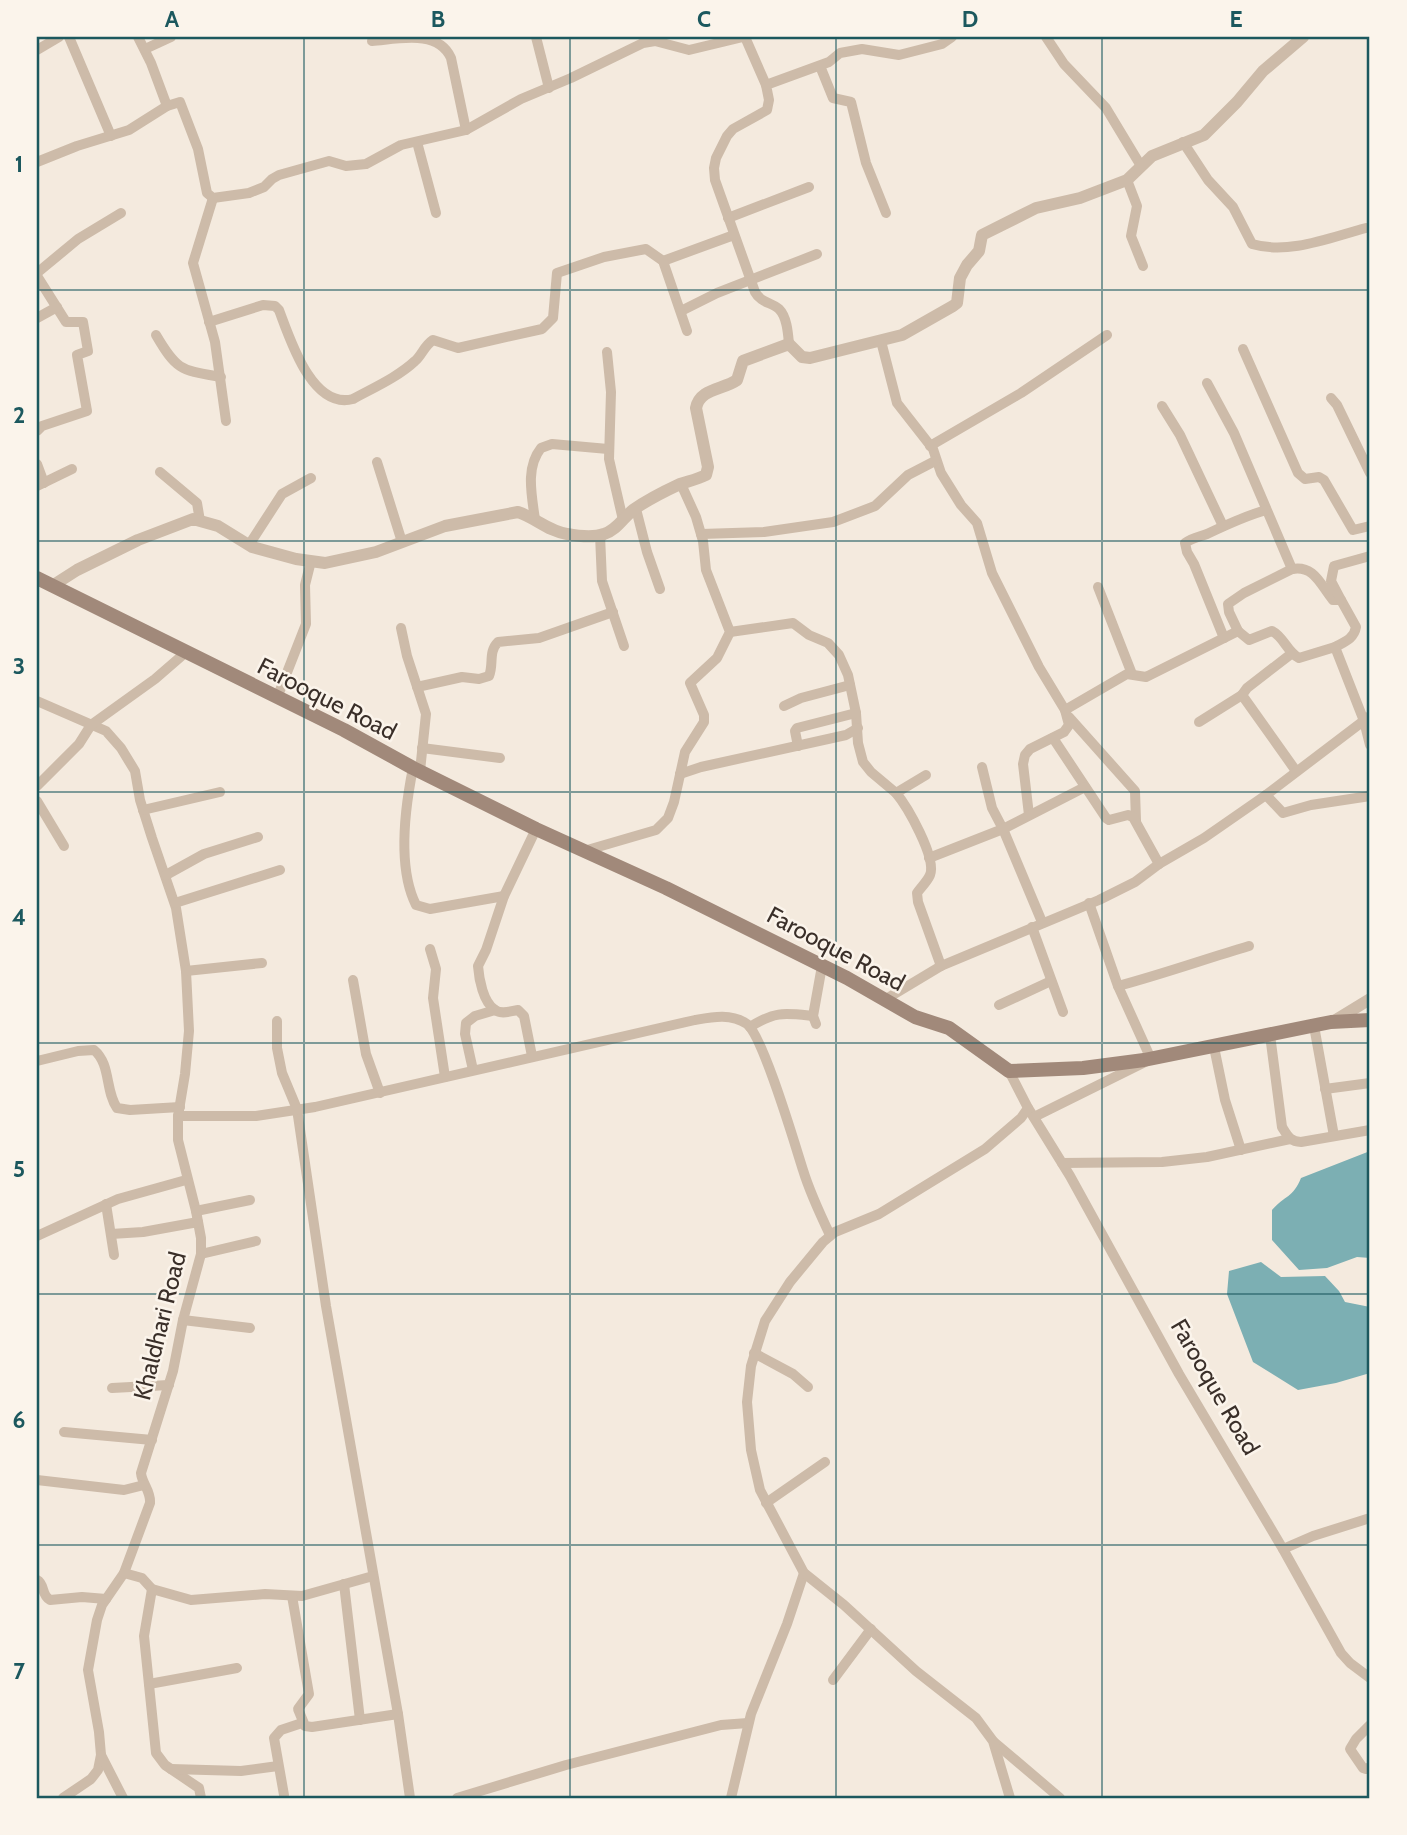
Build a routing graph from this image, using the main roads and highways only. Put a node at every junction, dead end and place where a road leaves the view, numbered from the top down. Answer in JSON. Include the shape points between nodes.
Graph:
{"nodes":[{"id":1,"x":37,"y":578,"type":"edge"},
{"id":2,"x":1370,"y":1020,"type":"edge"}],
"edges":[{"from":1,"to":2,"type":"main road","name":"Farooque Road","via":[[416,770],[822,966],[915,1017],[949,1028],[1009,1071],[1151,1059],[1331,1022]]}]}
